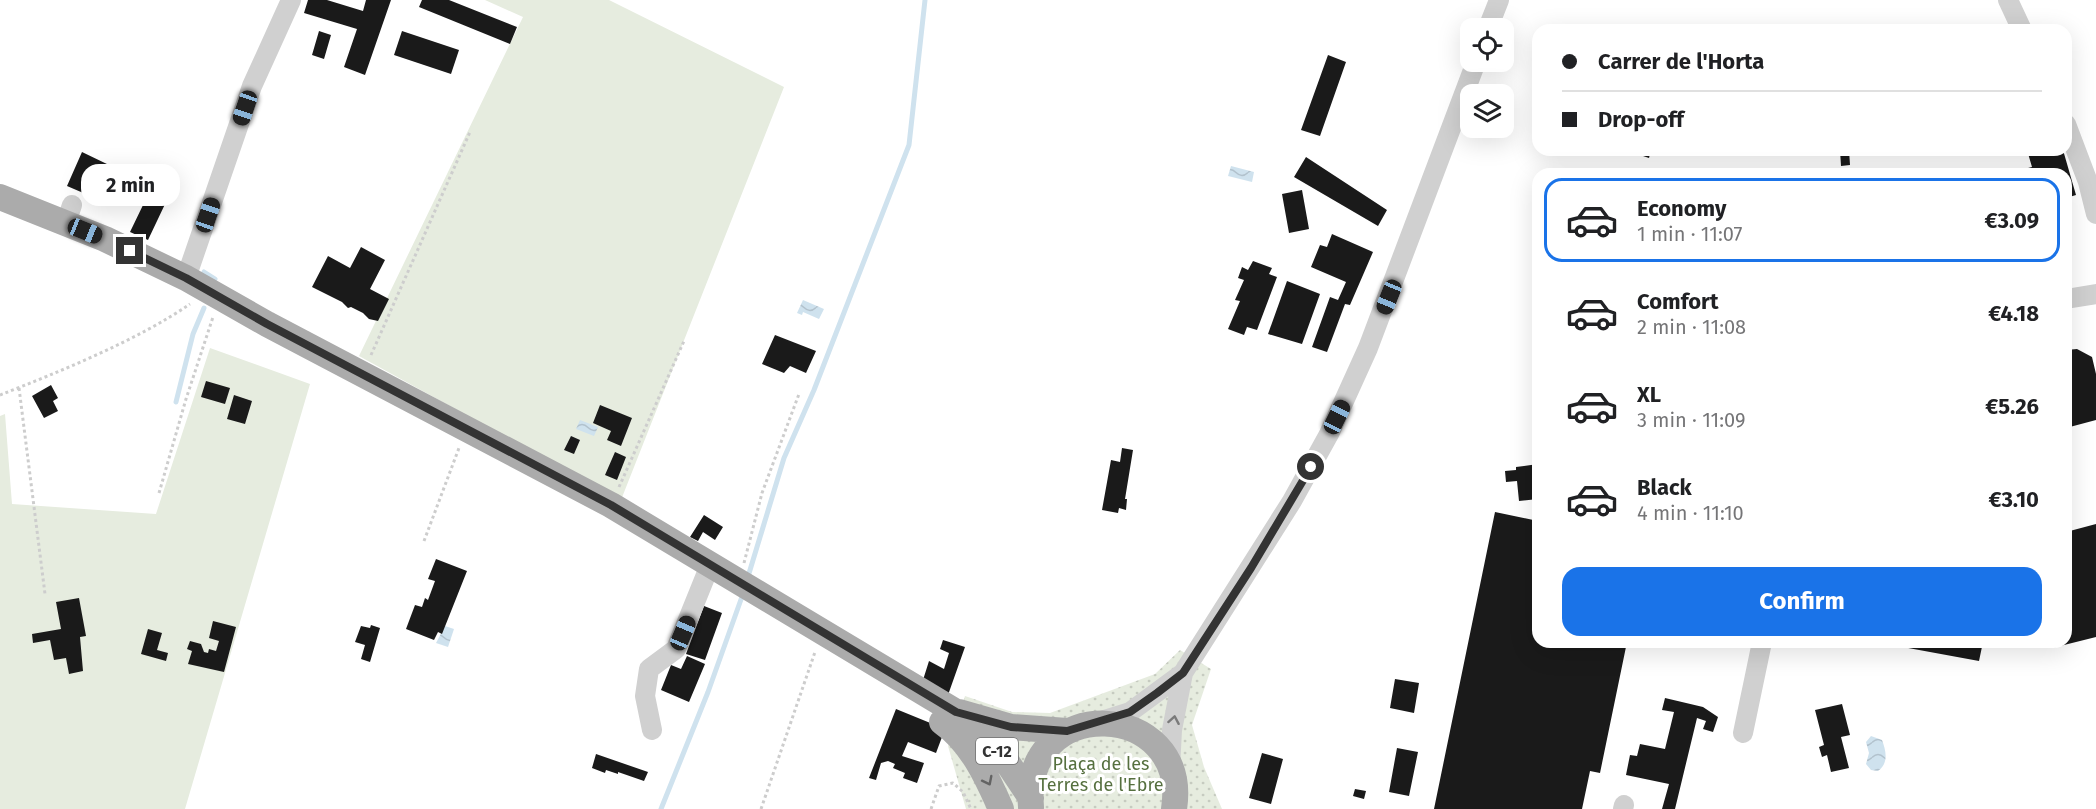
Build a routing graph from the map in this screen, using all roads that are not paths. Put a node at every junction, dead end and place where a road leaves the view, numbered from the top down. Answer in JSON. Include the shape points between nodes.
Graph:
{"nodes":[{"id":1,"x":291,"y":0,"type":"edge"},
{"id":2,"x":1499,"y":0,"type":"edge"},
{"id":3,"x":2008,"y":0,"type":"edge"},
{"id":4,"x":1492,"y":18,"type":"edge"},
{"id":5,"x":2019,"y":24,"type":"edge"},
{"id":6,"x":1472,"y":72,"type":"edge"},
{"id":7,"x":2072,"y":140,"type":"edge"},
{"id":8,"x":0,"y":197,"type":"edge"},
{"id":9,"x":2096,"y":214,"type":"edge"},
{"id":10,"x":186,"y":278,"type":"junction"},
{"id":11,"x":2096,"y":294,"type":"edge"},
{"id":12,"x":2072,"y":298,"type":"edge"},
{"id":13,"x":703,"y":555,"type":"junction"},
{"id":14,"x":832,"y":638,"type":"junction"},
{"id":15,"x":1761,"y":648,"type":"edge"},
{"id":16,"x":1183,"y":673,"type":"junction"},
{"id":17,"x":956,"y":712,"type":"junction"},
{"id":18,"x":1098,"y":722,"type":"junction"},
{"id":19,"x":652,"y":730,"type":"dead end"},
{"id":20,"x":1067,"y":731,"type":"junction"},
{"id":21,"x":1743,"y":733,"type":"dead end"},
{"id":22,"x":1176,"y":794,"type":"edge"},
{"id":23,"x":1031,"y":803,"type":"edge"},
{"id":24,"x":1001,"y":809,"type":"edge"}],
"edges":[{"from":1,"to":10,"type":"street","via":[[252,86]]},
{"from":2,"to":4,"type":"street"},
{"from":3,"to":5,"type":"street"},
{"from":6,"to":16,"type":"street","via":[[1389,297],[1345,401],[1292,501]]},
{"from":7,"to":9,"type":"street"},
{"from":8,"to":10,"type":"main road","number":"C-12","via":[[69,214],[149,251]]},
{"from":10,"to":13,"type":"main road","number":"C-12","via":[[467,428],[579,478],[611,505]]},
{"from":11,"to":12,"type":"street"},
{"from":13,"to":14,"type":"main road","number":"C-12"},
{"from":13,"to":19,"type":"street","via":[[676,649],[649,669],[645,696]]},
{"from":14,"to":17,"type":"main road","number":"C-12"},
{"from":14,"to":24,"type":"main road","one_way":true,"via":[[869,676],[958,733],[987,778]]},
{"from":15,"to":21,"type":"street"},
{"from":16,"to":18,"type":"street","via":[[1130,712]]},
{"from":22,"to":16,"type":"street","one_way":true,"via":[[1172,730]]},
{"from":17,"to":20,"type":"main road","number":"C-12","via":[[1011,727]]},
{"from":17,"to":23,"type":"main road","number":"C-12","via":[[1007,762]]},
{"from":18,"to":20,"type":"main road","number":"C-12"},
{"from":18,"to":22,"type":"main road","number":"C-12","via":[[1137,731],[1160,750]]},
{"from":20,"to":23,"type":"main road","number":"C-12","via":[[1039,759]]}]}
